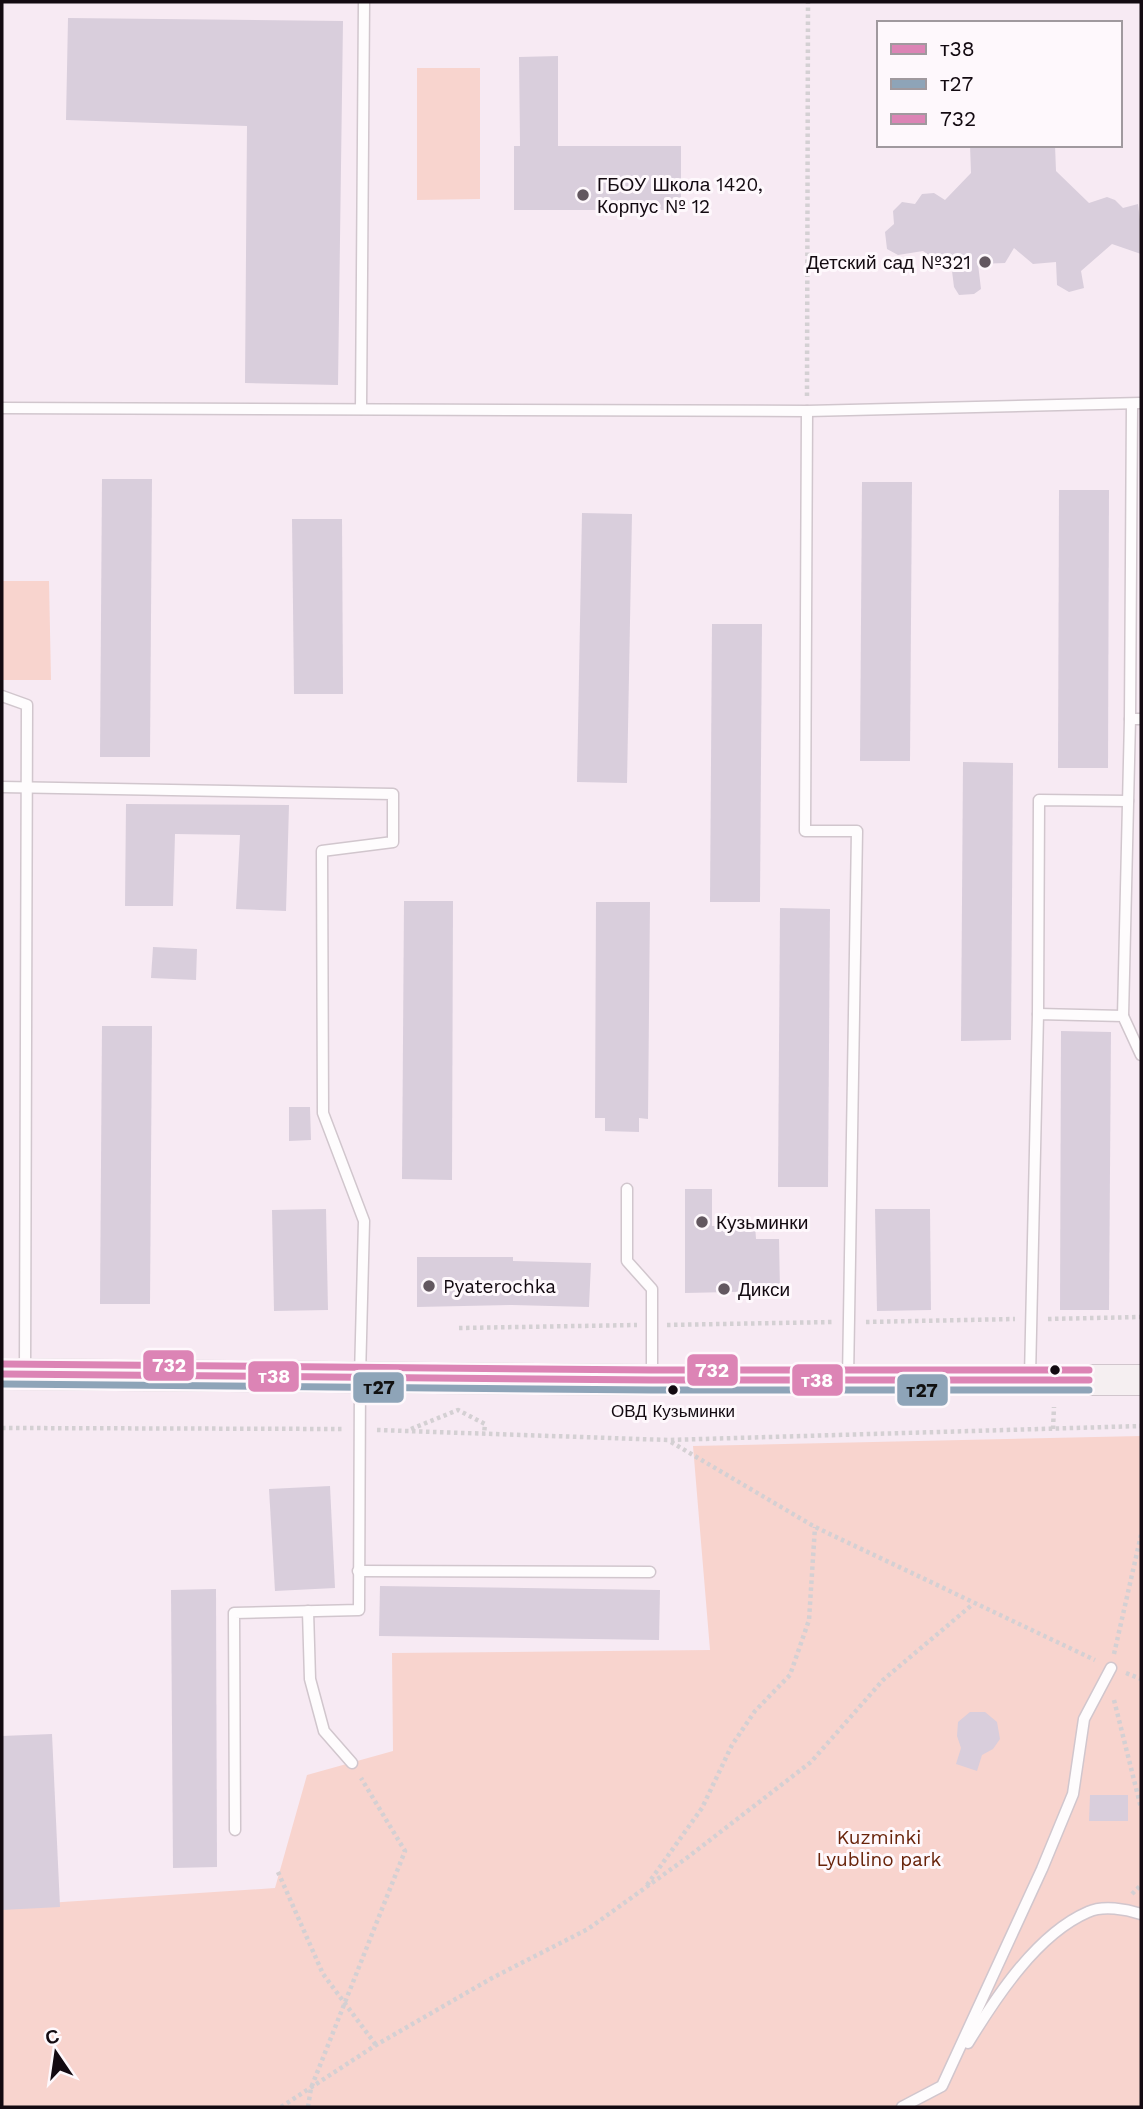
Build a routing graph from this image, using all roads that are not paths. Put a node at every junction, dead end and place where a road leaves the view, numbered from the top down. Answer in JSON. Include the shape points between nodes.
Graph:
{"nodes":[{"id":1,"x":364,"y":2,"type":"edge"},
{"id":2,"x":1137,"y":404,"type":"edge"},
{"id":3,"x":2,"y":408,"type":"edge"},
{"id":4,"x":361,"y":409,"type":"junction"},
{"id":5,"x":807,"y":411,"type":"junction"},
{"id":6,"x":2,"y":696,"type":"edge"},
{"id":7,"x":1136,"y":719,"type":"edge"},
{"id":8,"x":2,"y":787,"type":"edge"},
{"id":9,"x":28,"y":787,"type":"junction"},
{"id":10,"x":1128,"y":800,"type":"junction"},
{"id":11,"x":1038,"y":1014,"type":"junction"},
{"id":12,"x":1123,"y":1016,"type":"junction"},
{"id":13,"x":1141,"y":1055,"type":"edge"},
{"id":14,"x":627,"y":1189,"type":"dead end"},
{"id":15,"x":13,"y":1374,"type":"edge"},
{"id":16,"x":360,"y":1377,"type":"junction"},
{"id":17,"x":652,"y":1380,"type":"junction"},
{"id":18,"x":848,"y":1380,"type":"junction"},
{"id":19,"x":1030,"y":1380,"type":"junction"},
{"id":20,"x":1141,"y":1380,"type":"edge"},
{"id":21,"x":358,"y":1571,"type":"junction"},
{"id":22,"x":650,"y":1572,"type":"dead end"},
{"id":23,"x":308,"y":1611,"type":"junction"},
{"id":24,"x":1111,"y":1668,"type":"road end"},
{"id":25,"x":352,"y":1763,"type":"road end"},
{"id":26,"x":235,"y":1830,"type":"dead end"},
{"id":27,"x":1141,"y":1914,"type":"edge"},
{"id":28,"x":942,"y":2086,"type":"junction"},
{"id":29,"x":902,"y":2107,"type":"edge"}],
"edges":[{"from":1,"to":4,"type":"lane"},
{"from":2,"to":5,"type":"lane"},
{"from":2,"to":7,"type":"lane"},
{"from":3,"to":4,"type":"lane"},
{"from":4,"to":5,"type":"lane"},
{"from":5,"to":18,"type":"lane","via":[[805,831],[857,831]]},
{"from":6,"to":9,"type":"lane","via":[[27,705]]},
{"from":7,"to":10,"type":"lane"},
{"from":8,"to":9,"type":"lane"},
{"from":9,"to":15,"type":"lane"},
{"from":9,"to":16,"type":"lane","via":[[393,794],[393,842],[322,851],[323,1113],[364,1221]]},
{"from":10,"to":11,"type":"lane","via":[[1039,800]]},
{"from":10,"to":12,"type":"lane"},
{"from":11,"to":12,"type":"lane"},
{"from":11,"to":19,"type":"lane"},
{"from":12,"to":13,"type":"lane"},
{"from":14,"to":17,"type":"lane","via":[[628,1261],[652,1289]]},
{"from":15,"to":16,"type":"main road"},
{"from":16,"to":17,"type":"main road"},
{"from":16,"to":21,"type":"lane"},
{"from":17,"to":18,"type":"main road"},
{"from":18,"to":19,"type":"main road"},
{"from":19,"to":20,"type":"main road"},
{"from":21,"to":22,"type":"lane"},
{"from":21,"to":23,"type":"lane","via":[[359,1609]]},
{"from":23,"to":25,"type":"lane","via":[[310,1679],[324,1731]]},
{"from":23,"to":26,"type":"lane","via":[[234,1613]]},
{"from":24,"to":28,"type":"lane","via":[[1084,1719],[1073,1794]]},
{"from":27,"to":28,"type":"lane","via":[[1090,1910],[1054,1932],[990,2006]]},
{"from":28,"to":29,"type":"lane"}]}
